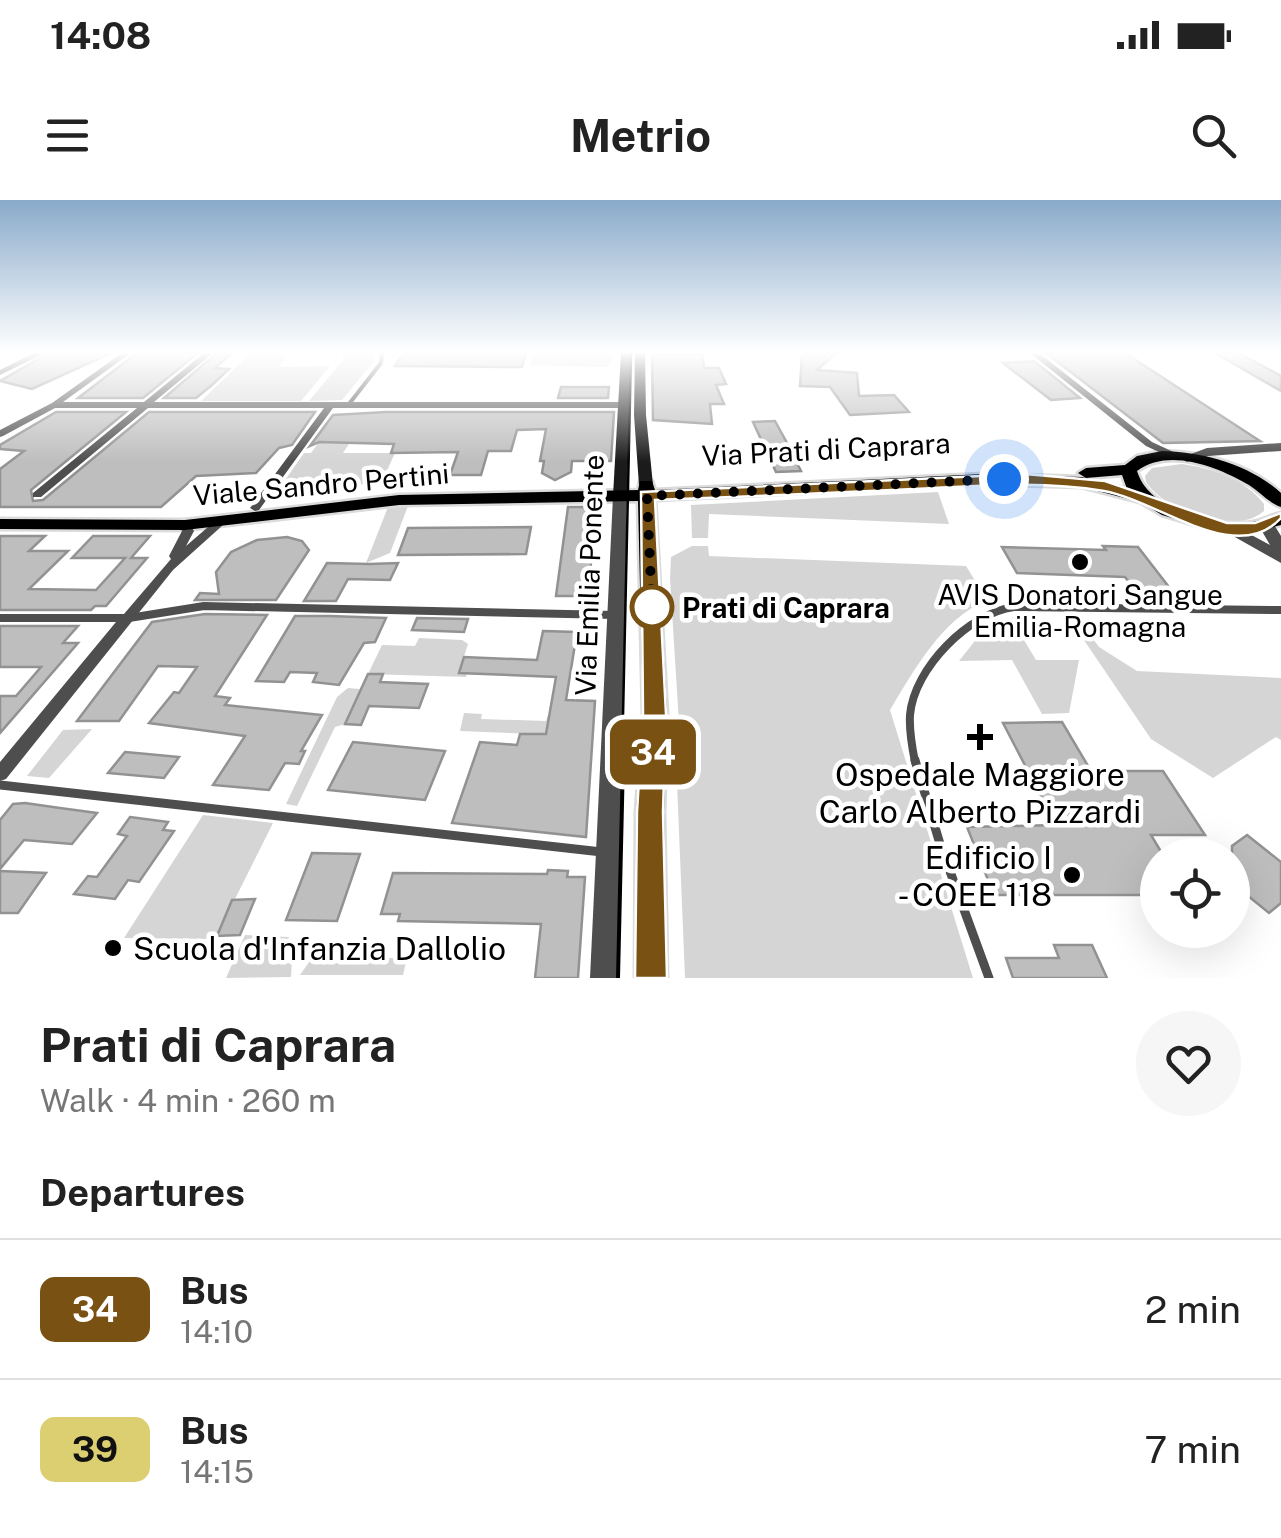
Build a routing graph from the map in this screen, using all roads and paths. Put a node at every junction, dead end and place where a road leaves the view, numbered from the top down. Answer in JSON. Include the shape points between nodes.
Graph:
{"nodes":[{"id":1,"x":75,"y":389,"type":"edge"},
{"id":2,"x":166,"y":389,"type":"edge"},
{"id":3,"x":360,"y":389,"type":"edge"},
{"id":4,"x":625,"y":389,"type":"edge"},
{"id":5,"x":642,"y":389,"type":"edge"},
{"id":6,"x":1077,"y":389,"type":"edge"},
{"id":7,"x":349,"y":404,"type":"junction"},
{"id":8,"x":53,"y":405,"type":"junction"},
{"id":9,"x":147,"y":405,"type":"junction"},
{"id":10,"x":624,"y":405,"type":"junction"},
{"id":11,"x":330,"y":406,"type":"junction"},
{"id":12,"x":0,"y":434,"type":"edge"},
{"id":13,"x":1281,"y":448,"type":"edge"},
{"id":14,"x":1149,"y":450,"type":"junction"},
{"id":15,"x":1226,"y":459,"type":"junction"},
{"id":16,"x":1129,"y":470,"type":"junction"},
{"id":17,"x":1248,"y":477,"type":"junction"},
{"id":18,"x":1281,"y":481,"type":"edge"},
{"id":19,"x":646,"y":490,"type":"junction"},
{"id":20,"x":621,"y":491,"type":"junction"},
{"id":21,"x":38,"y":495,"type":"dead end"},
{"id":22,"x":1144,"y":498,"type":"junction"},
{"id":23,"x":1281,"y":502,"type":"edge"},
{"id":24,"x":255,"y":508,"type":"junction"},
{"id":25,"x":0,"y":513,"type":"edge"},
{"id":26,"x":219,"y":522,"type":"junction"},
{"id":27,"x":1274,"y":522,"type":"edge"},
{"id":28,"x":0,"y":524,"type":"edge"},
{"id":29,"x":186,"y":525,"type":"junction"},
{"id":30,"x":1227,"y":528,"type":"junction"},
{"id":31,"x":1281,"y":550,"type":"edge"},
{"id":32,"x":1281,"y":558,"type":"edge"},
{"id":33,"x":169,"y":567,"type":"junction"},
{"id":34,"x":1281,"y":610,"type":"edge"},
{"id":35,"x":614,"y":616,"type":"junction"},
{"id":36,"x":0,"y":618,"type":"edge"},
{"id":37,"x":128,"y":618,"type":"junction"},
{"id":38,"x":0,"y":774,"type":"edge"},
{"id":39,"x":0,"y":785,"type":"edge"},
{"id":40,"x":608,"y":852,"type":"junction"},
{"id":41,"x":604,"y":978,"type":"edge"},
{"id":42,"x":651,"y":978,"type":"edge"},
{"id":43,"x":988,"y":978,"type":"edge"}],
"edges":[{"from":1,"to":8,"type":"street"},
{"from":2,"to":9,"type":"street"},
{"from":3,"to":7,"type":"lane"},
{"from":4,"to":10,"type":"main road","name":"Via Emilia Ponente"},
{"from":5,"to":19,"type":"main road","name":"Via Emilia Ponente"},
{"from":6,"to":14,"type":"street"},
{"from":7,"to":10,"type":"street"},
{"from":7,"to":11,"type":"street"},
{"from":8,"to":9,"type":"street"},
{"from":8,"to":12,"type":"street"},
{"from":9,"to":11,"type":"street"},
{"from":9,"to":21,"type":"street"},
{"from":10,"to":20,"type":"main road","name":"Via Emilia Ponente"},
{"from":11,"to":24,"type":"street"},
{"from":13,"to":15,"type":"street"},
{"from":14,"to":15,"type":"main road"},
{"from":14,"to":16,"type":"main road"},
{"from":15,"to":17,"type":"main road"},
{"from":16,"to":19,"type":"main road","name":"Via Prati di Caprara","via":[[975,469]]},
{"from":16,"to":22,"type":"main road","via":[[1132,487]]},
{"from":17,"to":18,"type":"main road"},
{"from":17,"to":23,"type":"main road"},
{"from":19,"to":20,"type":"main road","name":"Viale Sandro Pertini"},
{"from":19,"to":22,"type":"main road","name":"Via Prati di Caprara","via":[[997,479],[1082,482]]},
{"from":19,"to":42,"type":"main road","name":"Via Emilia Ponente","via":[[654,714]]},
{"from":20,"to":24,"type":"main road","name":"Viale Sandro Pertini","via":[[399,490]]},
{"from":20,"to":26,"type":"main road","name":"Viale Sandro Pertini","via":[[399,500]]},
{"from":20,"to":35,"type":"street","name":"Via Emilia Ponente"},
{"from":22,"to":30,"type":"main road","name":"Via Prati di Caprara"},
{"from":24,"to":25,"type":"main road","name":"Viale Sandro Pertini"},
{"from":26,"to":29,"type":"main road","name":"Viale Sandro Pertini"},
{"from":26,"to":33,"type":"street"},
{"from":27,"to":30,"type":"main road","name":"Via Prati di Caprara"},
{"from":27,"to":31,"type":"street"},
{"from":28,"to":29,"type":"main road","name":"Viale Sandro Pertini"},
{"from":29,"to":33,"type":"street"},
{"from":30,"to":32,"type":"street"},
{"from":33,"to":37,"type":"street"},
{"from":34,"to":43,"type":"lane","via":[[1014,606],[993,609],[960,630],[916,695],[910,732],[925,796]]},
{"from":35,"to":37,"type":"lane","via":[[204,606]]},
{"from":35,"to":40,"type":"street","name":"Via Emilia Ponente"},
{"from":36,"to":37,"type":"street"},
{"from":37,"to":38,"type":"street"},
{"from":39,"to":40,"type":"lane"},
{"from":40,"to":41,"type":"street","name":"Via Emilia Ponente"}]}
